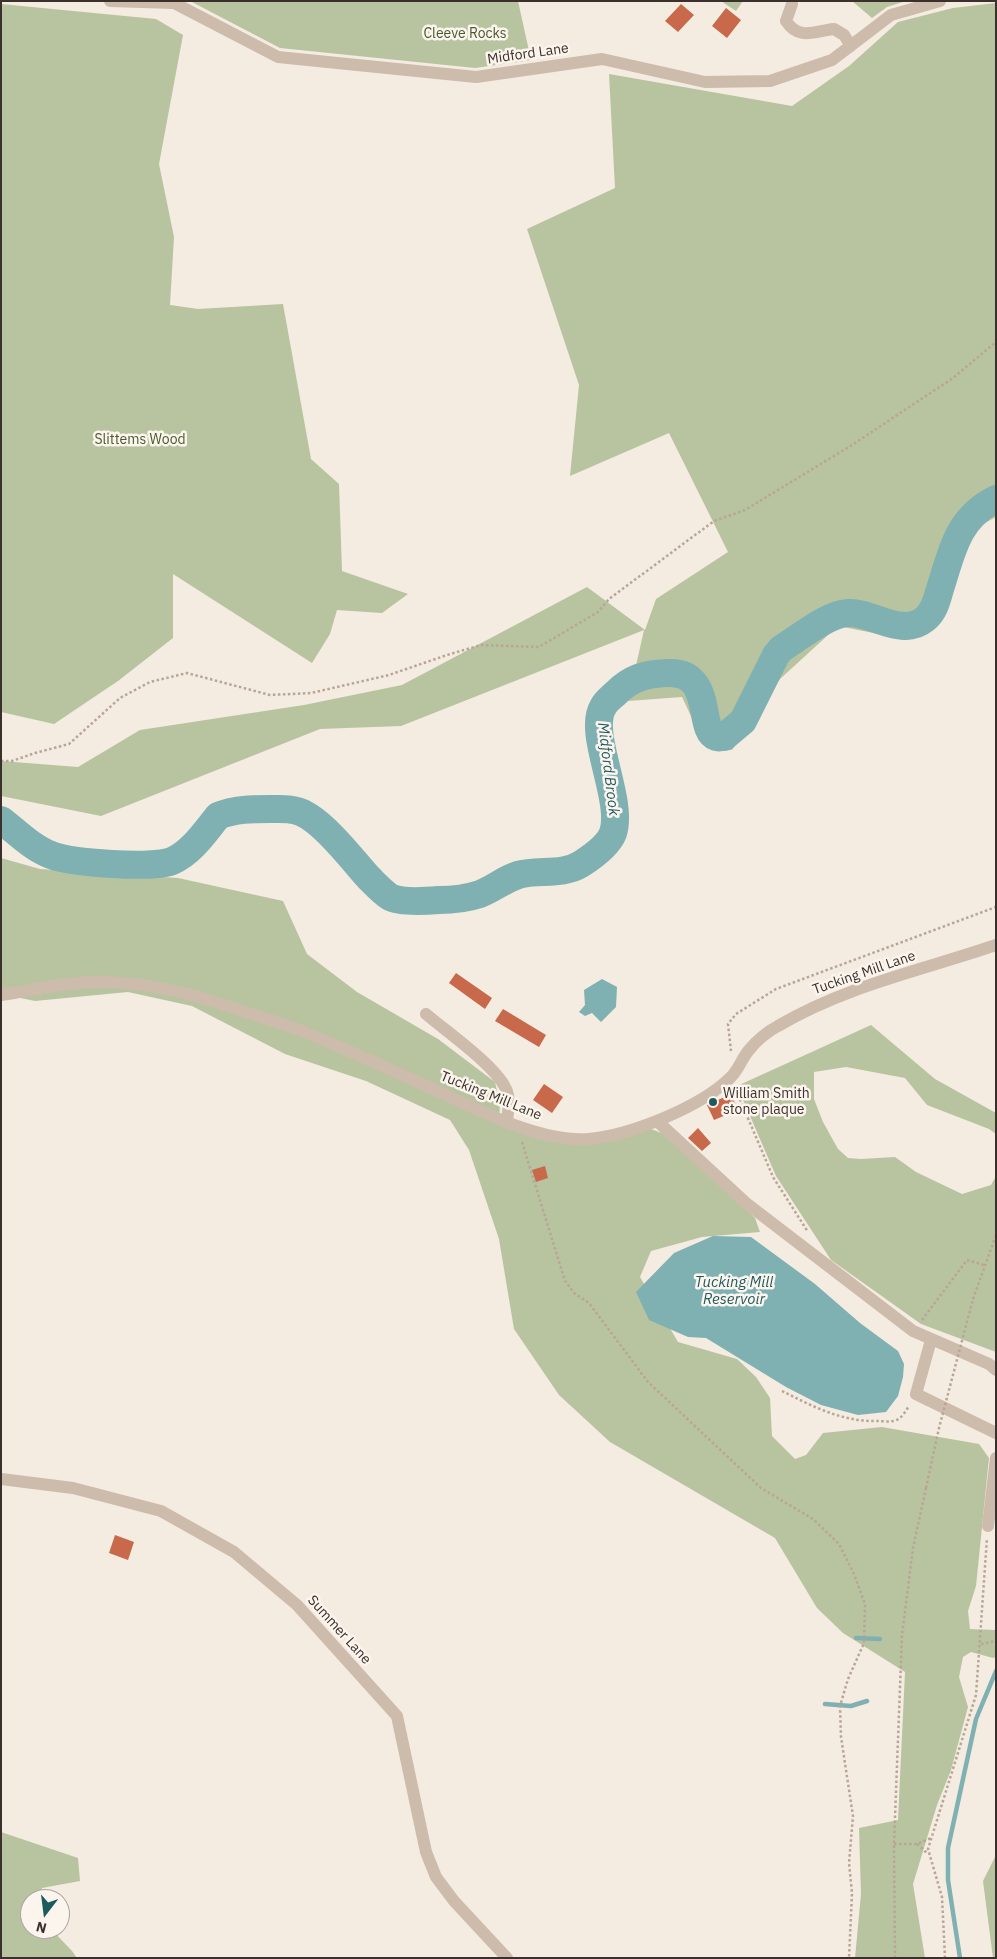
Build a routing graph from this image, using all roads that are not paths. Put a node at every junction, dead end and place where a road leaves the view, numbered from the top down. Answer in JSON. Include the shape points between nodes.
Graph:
{"nodes":[{"id":1,"x":110,"y":1,"type":"edge"},
{"id":2,"x":940,"y":1,"type":"edge"},
{"id":3,"x":792,"y":4,"type":"dead end"},
{"id":4,"x":851,"y":46,"type":"junction"},
{"id":5,"x":996,"y":945,"type":"edge"},
{"id":6,"x":1,"y":995,"type":"edge"},
{"id":7,"x":426,"y":1014,"type":"dead end"},
{"id":8,"x":657,"y":1121,"type":"junction"},
{"id":9,"x":513,"y":1124,"type":"junction"},
{"id":10,"x":931,"y":1340,"type":"junction"},
{"id":11,"x":996,"y":1370,"type":"edge"},
{"id":12,"x":996,"y":1433,"type":"edge"},
{"id":13,"x":996,"y":1458,"type":"edge"},
{"id":14,"x":1,"y":1479,"type":"edge"},
{"id":15,"x":988,"y":1526,"type":"road end"},
{"id":16,"x":507,"y":1958,"type":"edge"}],
"edges":[{"from":1,"to":4,"type":"street","name":"Midford Lane","via":[[174,3],[278,57],[476,77],[602,59],[705,82],[770,81],[832,60]]},
{"from":2,"to":4,"type":"street","name":"Midford Lane","via":[[891,15]]},
{"from":3,"to":4,"type":"street","via":[[786,21],[795,31],[809,35],[839,30]]},
{"from":5,"to":8,"type":"street","name":"Tucking Mill Lane","via":[[856,989],[775,1027],[749,1049],[730,1078],[698,1102]]},
{"from":6,"to":9,"type":"street","name":"Tucking Mill Lane","via":[[105,982],[153,985],[210,1000],[301,1031]]},
{"from":7,"to":9,"type":"street","via":[[494,1072],[506,1088]]},
{"from":8,"to":9,"type":"street","name":"Tucking Mill Lane","via":[[587,1139],[566,1138]]},
{"from":8,"to":10,"type":"street","via":[[746,1203],[913,1331]]},
{"from":10,"to":11,"type":"street","via":[[989,1364]]},
{"from":10,"to":12,"type":"street","via":[[916,1394]]},
{"from":13,"to":15,"type":"street"},
{"from":14,"to":16,"type":"street","name":"Summer Lane","via":[[73,1488],[162,1512],[234,1552],[297,1605],[398,1716],[426,1852],[436,1877]]}]}
